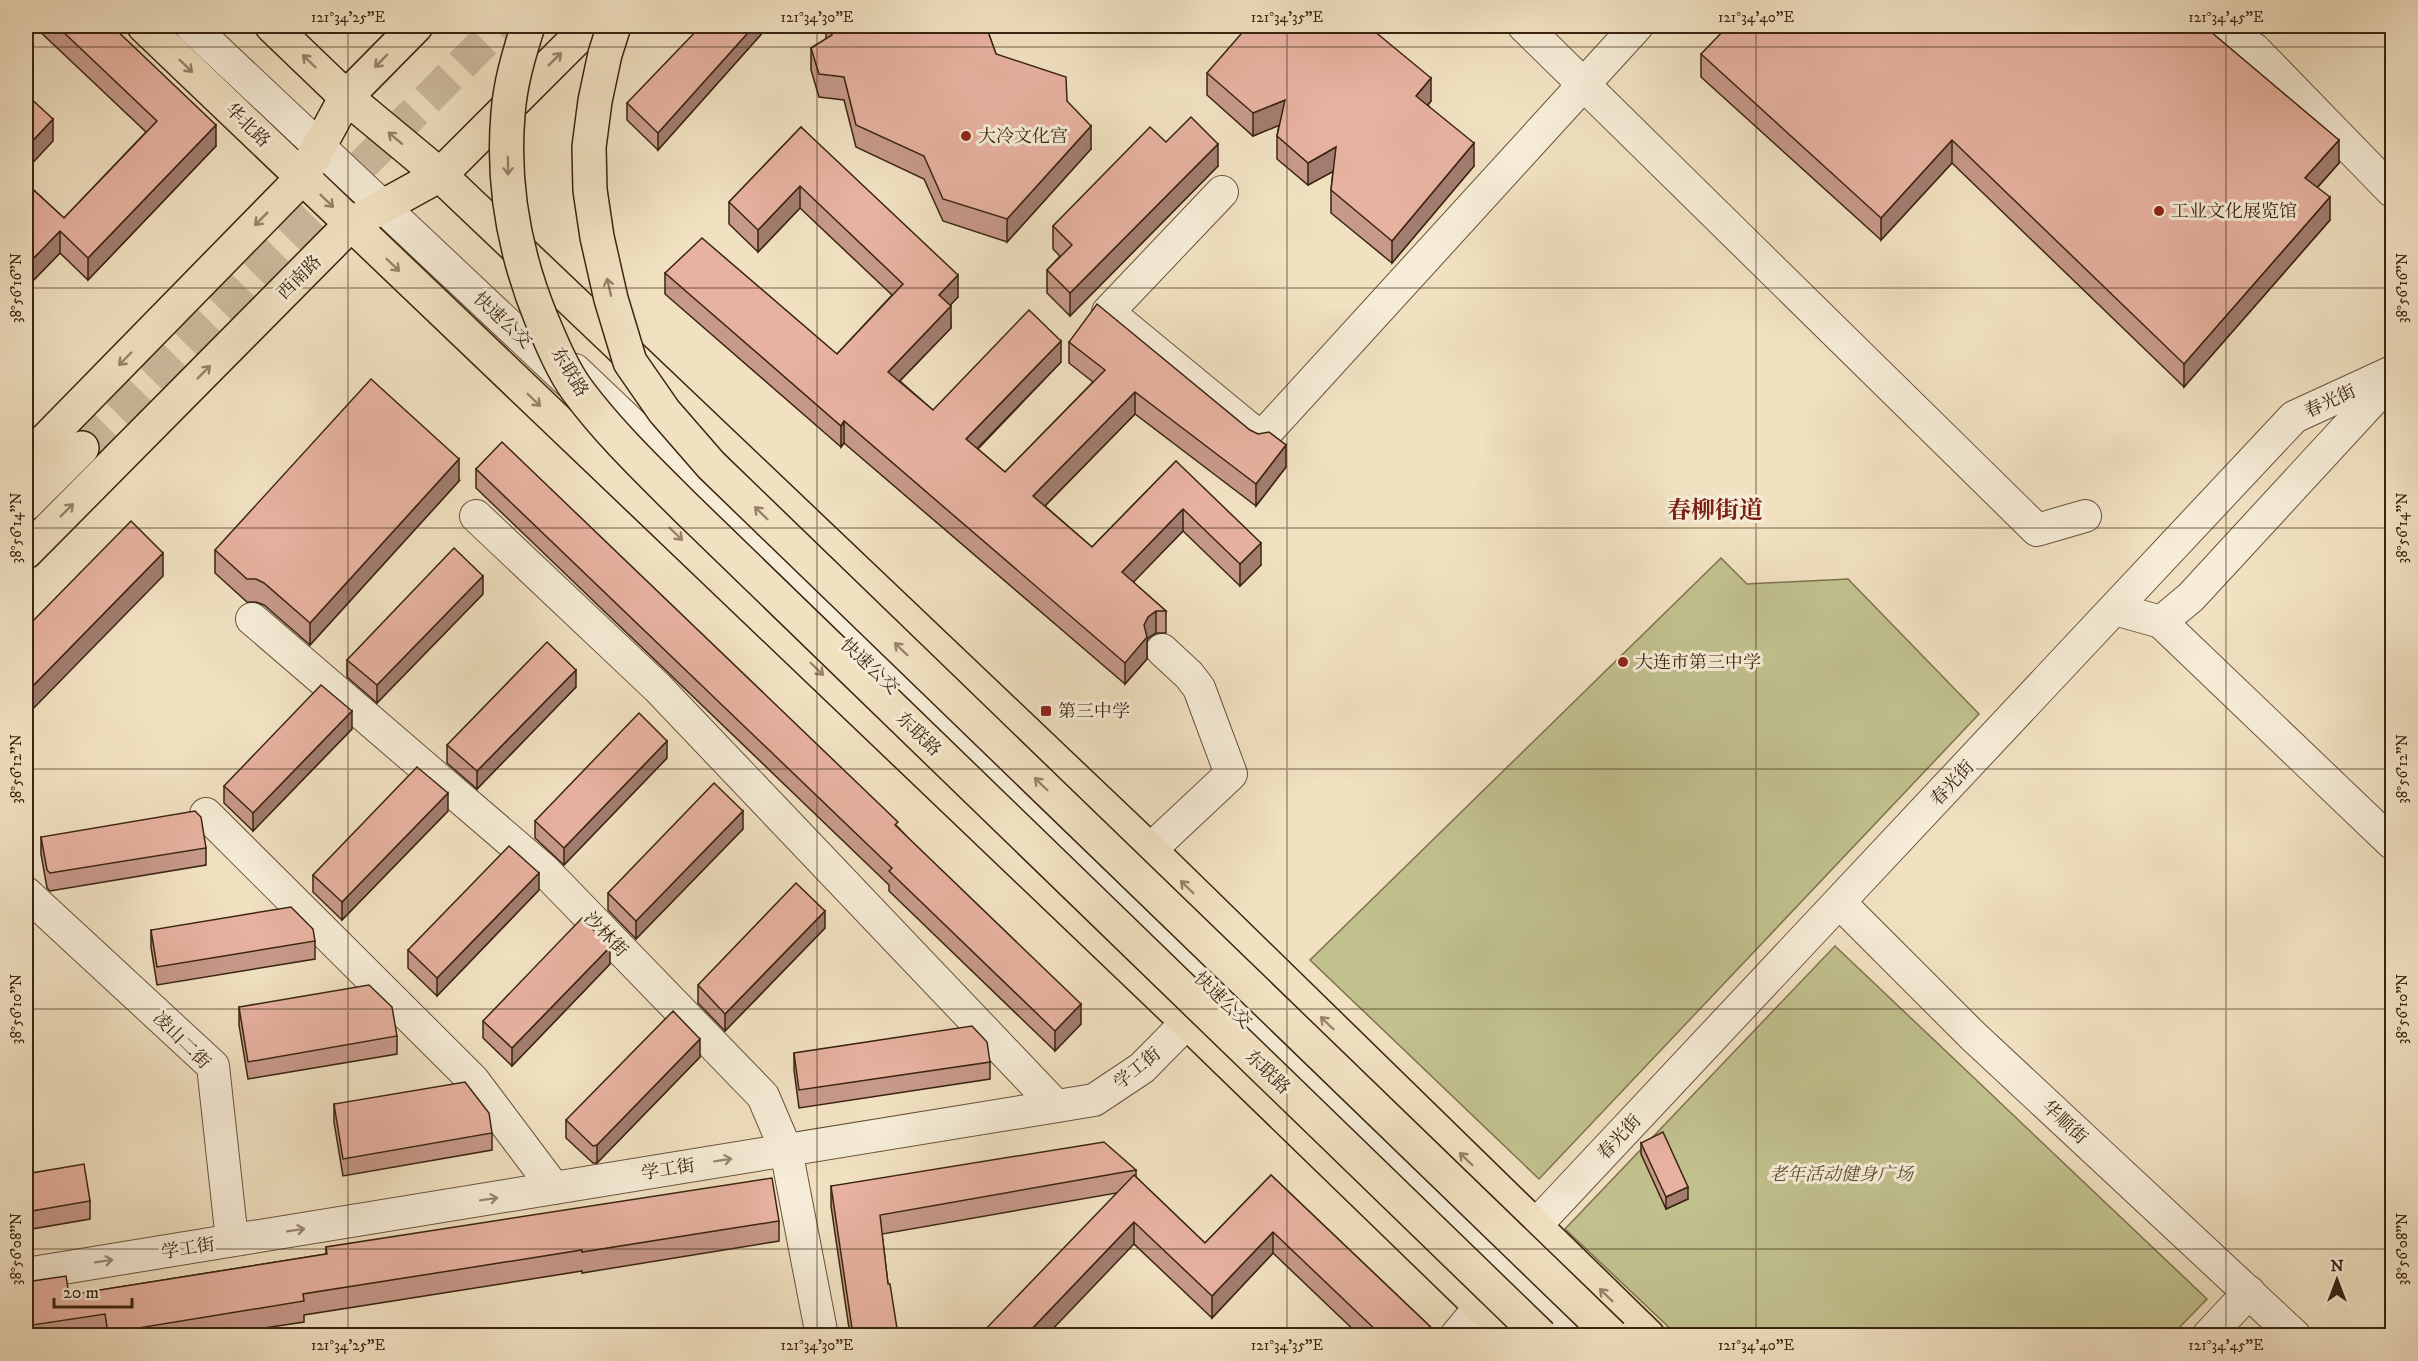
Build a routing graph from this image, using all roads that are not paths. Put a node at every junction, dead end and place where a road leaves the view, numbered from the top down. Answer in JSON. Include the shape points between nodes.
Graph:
{"nodes":[{"id":1,"x":144,"y":26,"type":"edge"},
{"id":2,"x":191,"y":26,"type":"edge"},
{"id":3,"x":212,"y":26,"type":"edge"},
{"id":4,"x":272,"y":26,"type":"edge"},
{"id":5,"x":416,"y":26,"type":"edge"},
{"id":6,"x":528,"y":26,"type":"edge"},
{"id":7,"x":589,"y":26,"type":"edge"},
{"id":8,"x":614,"y":26,"type":"edge"},
{"id":9,"x":1524,"y":26,"type":"edge"},
{"id":10,"x":1637,"y":26,"type":"edge"},
{"id":11,"x":2214,"y":26,"type":"edge"},
{"id":12,"x":1583,"y":83,"type":"junction"},
{"id":13,"x":346,"y":97,"type":"junction"},
{"id":14,"x":323,"y":140,"type":"junction"},
{"id":15,"x":440,"y":176,"type":"junction"},
{"id":16,"x":302,"y":178,"type":"junction"},
{"id":17,"x":2392,"y":191,"type":"edge"},
{"id":18,"x":1222,"y":192,"type":"dead end"},
{"id":19,"x":389,"y":203,"type":"junction"},
{"id":20,"x":351,"y":224,"type":"junction"},
{"id":21,"x":2392,"y":372,"type":"edge"},
{"id":22,"x":2392,"y":378,"type":"edge"},
{"id":23,"x":82,"y":448,"type":"tunnel mouth"},
{"id":24,"x":26,"y":460,"type":"edge"},
{"id":25,"x":26,"y":504,"type":"edge"},
{"id":26,"x":476,"y":516,"type":"dead end"},
{"id":27,"x":2085,"y":516,"type":"dead end"},
{"id":28,"x":26,"y":552,"type":"edge"},
{"id":29,"x":2115,"y":609,"type":"junction"},
{"id":30,"x":252,"y":620,"type":"dead end"},
{"id":31,"x":2161,"y":622,"type":"junction"},
{"id":32,"x":1162,"y":650,"type":"dead end"},
{"id":33,"x":206,"y":814,"type":"dead end"},
{"id":34,"x":2392,"y":843,"type":"edge"},
{"id":35,"x":1150,"y":850,"type":"junction"},
{"id":36,"x":26,"y":893,"type":"edge"},
{"id":37,"x":1839,"y":903,"type":"junction"},
{"id":38,"x":1258,"y":957,"type":"junction"},
{"id":39,"x":1220,"y":990,"type":"junction"},
{"id":40,"x":1187,"y":1022,"type":"junction"},
{"id":41,"x":1056,"y":1106,"type":"junction"},
{"id":42,"x":786,"y":1150,"type":"junction"},
{"id":43,"x":554,"y":1188,"type":"junction"},
{"id":44,"x":1535,"y":1226,"type":"junction"},
{"id":45,"x":232,"y":1240,"type":"junction"},
{"id":46,"x":26,"y":1274,"type":"edge"},
{"id":47,"x":2249,"y":1292,"type":"junction"},
{"id":48,"x":1481,"y":1306,"type":"junction"},
{"id":49,"x":822,"y":1335,"type":"edge"},
{"id":50,"x":1456,"y":1335,"type":"edge"},
{"id":51,"x":1511,"y":1335,"type":"edge"},
{"id":52,"x":1541,"y":1335,"type":"edge"},
{"id":53,"x":1571,"y":1335,"type":"edge"},
{"id":54,"x":1584,"y":1335,"type":"edge"},
{"id":55,"x":1612,"y":1335,"type":"edge"},
{"id":56,"x":1648,"y":1335,"type":"edge"},
{"id":57,"x":2208,"y":1335,"type":"edge"},
{"id":58,"x":2295,"y":1335,"type":"edge"}],
"edges":[{"from":1,"to":16,"type":"main road","name":"华北路","one_way":true},
{"from":2,"to":14,"type":"street","name":"快速公交"},
{"from":3,"to":14,"type":"street","name":"快速公交"},
{"from":13,"to":4,"type":"main road","one_way":true},
{"from":5,"to":13,"type":"main road","one_way":true},
{"from":6,"to":52,"type":"main road","name":"东联路","one_way":true,"bridge":true,"via":[[508,114],[507,173],[513,230],[527,283],[548,336],[577,390],[686,508]]},
{"from":15,"to":7,"type":"main road","name":"西南路","one_way":true},
{"from":55,"to":8,"type":"main road","one_way":true,"bridge":true,"via":[[711,465],[664,411],[630,362],[611,299],[590,190],[589,147],[595,102]]},
{"from":9,"to":12,"type":"street"},
{"from":10,"to":12,"type":"street"},
{"from":11,"to":17,"type":"street","via":[[2254,49]]},
{"from":12,"to":18,"type":"street","via":[[1261,438],[1108,312]]},
{"from":12,"to":27,"type":"street","via":[[2037,530]]},
{"from":13,"to":14,"type":"main road"},
{"from":15,"to":13,"type":"main road","one_way":true},
{"from":14,"to":16,"type":"main road"},
{"from":14,"to":19,"type":"street","name":"快速公交"},
{"from":15,"to":19,"type":"main road","name":"西南路"},
{"from":15,"to":35,"type":"main road"},
{"from":16,"to":20,"type":"main road","name":"华北路","one_way":true},
{"from":16,"to":24,"type":"main road","one_way":true},
{"from":19,"to":20,"type":"main road","name":"西南路"},
{"from":19,"to":39,"type":"street","name":"快速公交"},
{"from":28,"to":20,"type":"main road","name":"西南路","one_way":true},
{"from":20,"to":40,"type":"main road","name":"华北路","one_way":true},
{"from":21,"to":29,"type":"street","name":"春光街","via":[[2294,417]]},
{"from":22,"to":31,"type":"street","via":[[2191,597]]},
{"from":23,"to":25,"type":"main road"},
{"from":26,"to":41,"type":"street","via":[[658,688]]},
{"from":29,"to":31,"type":"street"},
{"from":29,"to":37,"type":"street","name":"春光街"},
{"from":30,"to":42,"type":"street","name":"沙林街","via":[[544,870],[763,1096]]},
{"from":31,"to":34,"type":"street"},
{"from":32,"to":35,"type":"street","via":[[1199,688],[1231,774]]},
{"from":33,"to":43,"type":"street","via":[[473,1080]]},
{"from":38,"to":35,"type":"main road","one_way":true},
{"from":36,"to":45,"type":"street","name":"凌山二街","via":[[213,1066]]},
{"from":37,"to":44,"type":"street","name":"春光街"},
{"from":37,"to":47,"type":"street","name":"华顺街","via":[[1972,1035]]},
{"from":38,"to":39,"type":"street","name":"学工街"},
{"from":44,"to":38,"type":"main road","one_way":true},
{"from":39,"to":40,"type":"street","name":"学工街"},
{"from":39,"to":53,"type":"street","name":"快速公交"},
{"from":39,"to":54,"type":"street","name":"快速公交"},
{"from":40,"to":41,"type":"street","name":"学工街","via":[[1142,1068],[1094,1100]]},
{"from":40,"to":48,"type":"main road","name":"华北路"},
{"from":41,"to":42,"type":"street","name":"学工街"},
{"from":43,"to":42,"type":"street","name":"学工街","one_way":true},
{"from":42,"to":49,"type":"street","name":"沙林街"},
{"from":45,"to":43,"type":"street","name":"学工街","one_way":true},
{"from":56,"to":44,"type":"main road","one_way":true},
{"from":46,"to":45,"type":"street","name":"学工街","one_way":true},
{"from":47,"to":57,"type":"street"},
{"from":47,"to":58,"type":"street","name":"华顺街"},
{"from":48,"to":50,"type":"street"},
{"from":48,"to":51,"type":"main road","name":"华北路"}]}
